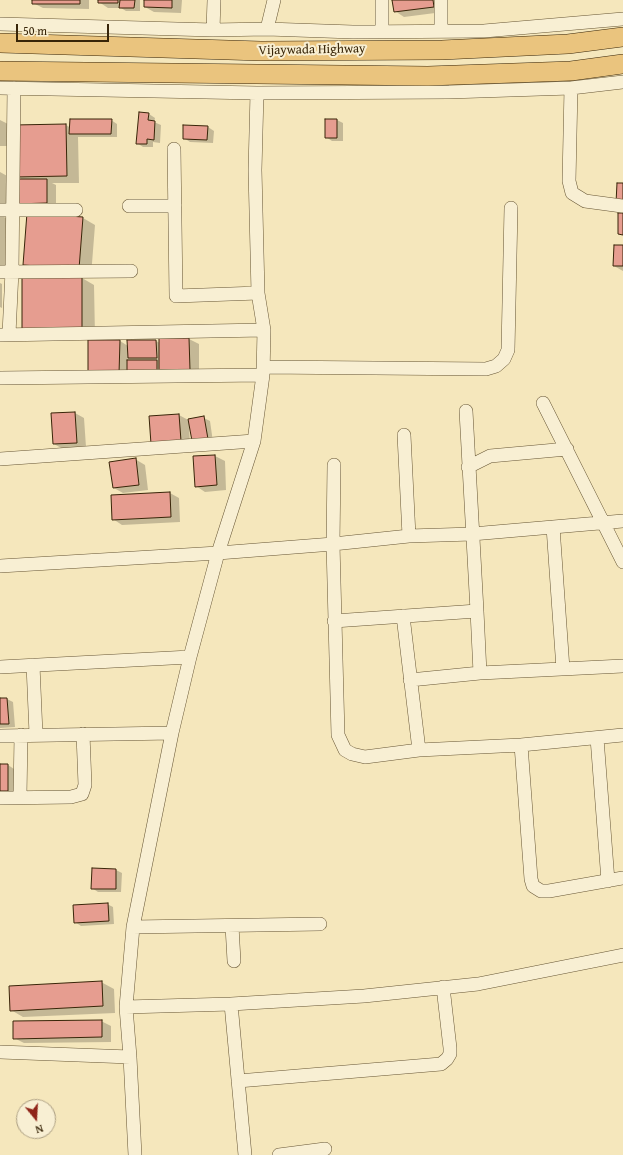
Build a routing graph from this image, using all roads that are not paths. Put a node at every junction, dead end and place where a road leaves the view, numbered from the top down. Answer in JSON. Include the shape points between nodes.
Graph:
{"nodes":[{"id":1,"x":214,"y":0,"type":"edge"},
{"id":2,"x":274,"y":0,"type":"edge"},
{"id":3,"x":382,"y":0,"type":"edge"},
{"id":4,"x":441,"y":0,"type":"edge"},
{"id":5,"x":623,"y":19,"type":"edge"},
{"id":6,"x":0,"y":24,"type":"edge"},
{"id":7,"x":267,"y":29,"type":"junction"},
{"id":8,"x":213,"y":30,"type":"junction"},
{"id":9,"x":441,"y":31,"type":"junction"},
{"id":10,"x":382,"y":32,"type":"junction"},
{"id":11,"x":623,"y":37,"type":"edge"},
{"id":12,"x":0,"y":43,"type":"edge"},
{"id":13,"x":623,"y":64,"type":"edge"},
{"id":14,"x":0,"y":71,"type":"edge"},
{"id":15,"x":623,"y":82,"type":"edge"},
{"id":16,"x":0,"y":88,"type":"edge"},
{"id":17,"x":14,"y":88,"type":"junction"},
{"id":18,"x":571,"y":88,"type":"junction"},
{"id":19,"x":257,"y":93,"type":"junction"},
{"id":20,"x":174,"y":149,"type":"dead end"},
{"id":21,"x":129,"y":206,"type":"dead end"},
{"id":22,"x":175,"y":206,"type":"junction"},
{"id":23,"x":622,"y":206,"type":"dead end"},
{"id":24,"x":511,"y":208,"type":"dead end"},
{"id":25,"x":6,"y":210,"type":"edge"},
{"id":26,"x":76,"y":210,"type":"dead end"},
{"id":27,"x":6,"y":271,"type":"edge"},
{"id":28,"x":131,"y":271,"type":"dead end"},
{"id":29,"x":258,"y":293,"type":"junction"},
{"id":30,"x":264,"y":330,"type":"junction"},
{"id":31,"x":4,"y":334,"type":"edge"},
{"id":32,"x":263,"y":371,"type":"junction"},
{"id":33,"x":0,"y":378,"type":"edge"},
{"id":34,"x":543,"y":403,"type":"dead end"},
{"id":35,"x":466,"y":411,"type":"dead end"},
{"id":36,"x":404,"y":436,"type":"dead end"},
{"id":37,"x":254,"y":441,"type":"junction"},
{"id":38,"x":567,"y":449,"type":"junction"},
{"id":39,"x":0,"y":459,"type":"edge"},
{"id":40,"x":334,"y":465,"type":"dead end"},
{"id":41,"x":468,"y":467,"type":"junction"},
{"id":42,"x":604,"y":522,"type":"junction"},
{"id":43,"x":623,"y":522,"type":"edge"},
{"id":44,"x":553,"y":527,"type":"junction"},
{"id":45,"x":472,"y":534,"type":"junction"},
{"id":46,"x":409,"y":536,"type":"junction"},
{"id":47,"x":333,"y":544,"type":"junction"},
{"id":48,"x":218,"y":553,"type":"junction"},
{"id":49,"x":623,"y":562,"type":"edge"},
{"id":50,"x":0,"y":566,"type":"edge"},
{"id":51,"x":477,"y":611,"type":"junction"},
{"id":52,"x":403,"y":616,"type":"junction"},
{"id":53,"x":334,"y":621,"type":"junction"},
{"id":54,"x":190,"y":657,"type":"junction"},
{"id":55,"x":33,"y":665,"type":"junction"},
{"id":56,"x":0,"y":666,"type":"edge"},
{"id":57,"x":623,"y":666,"type":"edge"},
{"id":58,"x":563,"y":669,"type":"junction"},
{"id":59,"x":480,"y":673,"type":"junction"},
{"id":60,"x":410,"y":680,"type":"junction"},
{"id":61,"x":172,"y":733,"type":"junction"},
{"id":62,"x":36,"y":734,"type":"junction"},
{"id":63,"x":83,"y":734,"type":"junction"},
{"id":64,"x":21,"y":735,"type":"junction"},
{"id":65,"x":0,"y":736,"type":"edge"},
{"id":66,"x":623,"y":736,"type":"edge"},
{"id":67,"x":597,"y":738,"type":"junction"},
{"id":68,"x":521,"y":745,"type":"junction"},
{"id":69,"x":418,"y":750,"type":"junction"},
{"id":70,"x":20,"y":797,"type":"junction"},
{"id":71,"x":0,"y":798,"type":"edge"},
{"id":72,"x":623,"y":878,"type":"edge"},
{"id":73,"x":608,"y":881,"type":"junction"},
{"id":74,"x":320,"y":924,"type":"dead end"},
{"id":75,"x":232,"y":926,"type":"junction"},
{"id":76,"x":133,"y":927,"type":"junction"},
{"id":77,"x":623,"y":955,"type":"edge"},
{"id":78,"x":234,"y":961,"type":"dead end"},
{"id":79,"x":443,"y":987,"type":"junction"},
{"id":80,"x":231,"y":1004,"type":"junction"},
{"id":81,"x":126,"y":1007,"type":"junction"},
{"id":82,"x":0,"y":1052,"type":"edge"},
{"id":83,"x":130,"y":1057,"type":"junction"},
{"id":84,"x":238,"y":1081,"type":"junction"},
{"id":85,"x":325,"y":1149,"type":"dead end"},
{"id":86,"x":135,"y":1155,"type":"edge"},
{"id":87,"x":245,"y":1155,"type":"edge"},
{"id":88,"x":279,"y":1155,"type":"edge"}],
"edges":[{"from":1,"to":8,"type":"street"},
{"from":2,"to":7,"type":"street"},
{"from":3,"to":10,"type":"street"},
{"from":4,"to":9,"type":"street"},
{"from":5,"to":9,"type":"street"},
{"from":6,"to":8,"type":"street"},
{"from":7,"to":8,"type":"street"},
{"from":7,"to":10,"type":"street"},
{"from":9,"to":10,"type":"street"},
{"from":11,"to":12,"type":"highway","name":"Vijaywada Highway","via":[[568,44],[442,50],[261,51]]},
{"from":13,"to":14,"type":"highway","name":"Vijaywada Highway","via":[[571,71],[428,76]]},
{"from":15,"to":18,"type":"street"},
{"from":16,"to":17,"type":"street"},
{"from":17,"to":19,"type":"street"},
{"from":17,"to":25,"type":"street"},
{"from":18,"to":19,"type":"street","via":[[449,92]]},
{"from":18,"to":23,"type":"street","via":[[569,181],[572,193],[585,201]]},
{"from":19,"to":29,"type":"street","via":[[255,170]]},
{"from":20,"to":22,"type":"street"},
{"from":21,"to":22,"type":"street"},
{"from":22,"to":29,"type":"street","via":[[176,296]]},
{"from":24,"to":32,"type":"street","via":[[508,350],[504,359],[496,366],[486,369]]},
{"from":25,"to":26,"type":"street"},
{"from":25,"to":27,"type":"street"},
{"from":27,"to":28,"type":"street"},
{"from":27,"to":31,"type":"street"},
{"from":29,"to":30,"type":"street"},
{"from":30,"to":31,"type":"street"},
{"from":30,"to":32,"type":"street"},
{"from":32,"to":33,"type":"street"},
{"from":32,"to":37,"type":"street"},
{"from":34,"to":38,"type":"street"},
{"from":35,"to":41,"type":"street"},
{"from":36,"to":46,"type":"street"},
{"from":37,"to":39,"type":"street"},
{"from":37,"to":48,"type":"street"},
{"from":38,"to":41,"type":"street","via":[[490,456]]},
{"from":38,"to":42,"type":"street"},
{"from":40,"to":47,"type":"street"},
{"from":41,"to":45,"type":"street"},
{"from":42,"to":43,"type":"street"},
{"from":42,"to":44,"type":"street"},
{"from":42,"to":49,"type":"street"},
{"from":44,"to":45,"type":"street"},
{"from":44,"to":58,"type":"street"},
{"from":45,"to":46,"type":"street"},
{"from":45,"to":51,"type":"street"},
{"from":46,"to":47,"type":"street"},
{"from":47,"to":48,"type":"street"},
{"from":47,"to":53,"type":"street"},
{"from":48,"to":50,"type":"street"},
{"from":48,"to":54,"type":"street"},
{"from":51,"to":52,"type":"street"},
{"from":51,"to":59,"type":"street"},
{"from":52,"to":53,"type":"street"},
{"from":52,"to":60,"type":"street"},
{"from":53,"to":69,"type":"street","via":[[338,735],[345,750],[365,756]]},
{"from":54,"to":55,"type":"street"},
{"from":54,"to":61,"type":"street"},
{"from":55,"to":56,"type":"street"},
{"from":55,"to":62,"type":"street"},
{"from":57,"to":58,"type":"street"},
{"from":58,"to":59,"type":"street"},
{"from":59,"to":60,"type":"street"},
{"from":60,"to":69,"type":"street"},
{"from":61,"to":63,"type":"street"},
{"from":61,"to":76,"type":"street"},
{"from":62,"to":63,"type":"street"},
{"from":62,"to":64,"type":"street"},
{"from":63,"to":70,"type":"street","via":[[85,785],[82,794],[71,797]]},
{"from":64,"to":65,"type":"street"},
{"from":64,"to":70,"type":"street"},
{"from":66,"to":67,"type":"street"},
{"from":67,"to":68,"type":"street"},
{"from":67,"to":73,"type":"street"},
{"from":68,"to":69,"type":"street"},
{"from":68,"to":73,"type":"street","via":[[533,886],[541,891]]},
{"from":70,"to":71,"type":"street"},
{"from":72,"to":73,"type":"street"},
{"from":74,"to":75,"type":"street"},
{"from":75,"to":76,"type":"street"},
{"from":75,"to":78,"type":"street"},
{"from":76,"to":81,"type":"street"},
{"from":77,"to":79,"type":"street","via":[[478,984]]},
{"from":79,"to":80,"type":"street","via":[[364,996]]},
{"from":79,"to":84,"type":"street","via":[[450,1054],[441,1064]]},
{"from":80,"to":81,"type":"street"},
{"from":80,"to":84,"type":"street"},
{"from":81,"to":83,"type":"street"},
{"from":82,"to":83,"type":"street"},
{"from":83,"to":86,"type":"street"},
{"from":84,"to":87,"type":"street"},
{"from":85,"to":88,"type":"street"}]}
